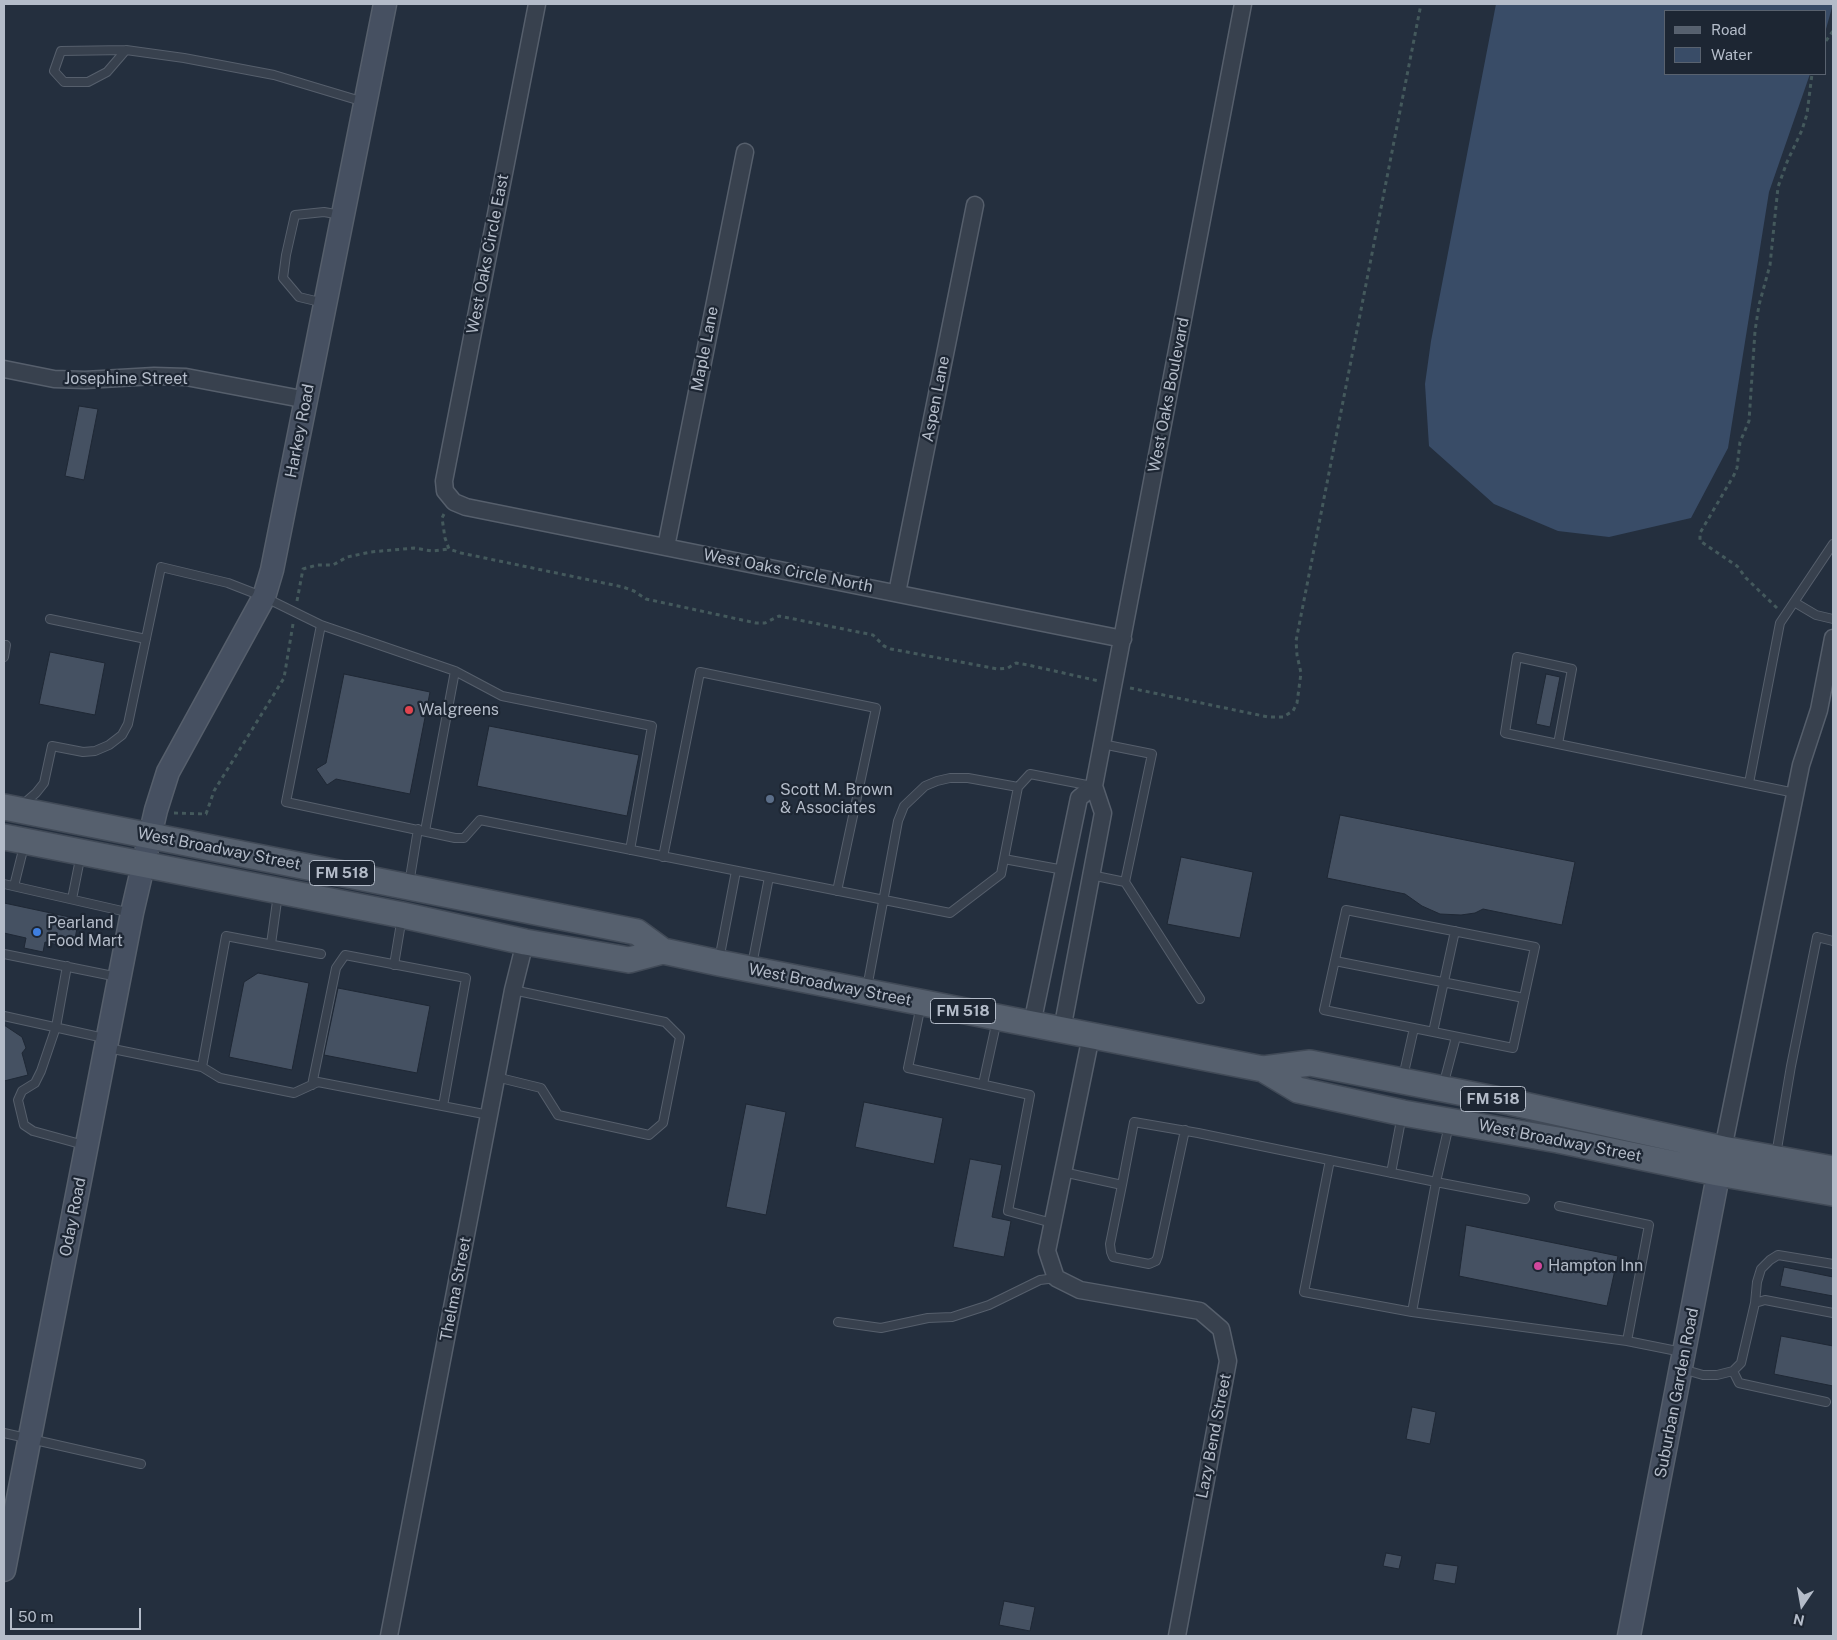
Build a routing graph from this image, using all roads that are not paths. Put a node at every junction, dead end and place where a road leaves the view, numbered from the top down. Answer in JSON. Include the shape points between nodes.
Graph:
{"nodes":[{"id":1,"x":385,"y":4,"type":"edge"},
{"id":2,"x":537,"y":4,"type":"edge"},
{"id":3,"x":1243,"y":4,"type":"edge"},
{"id":4,"x":126,"y":50,"type":"junction"},
{"id":5,"x":366,"y":103,"type":"junction"},
{"id":6,"x":745,"y":152,"type":"dead end"},
{"id":7,"x":975,"y":205,"type":"dead end"},
{"id":8,"x":343,"y":215,"type":"junction"},
{"id":9,"x":326,"y":304,"type":"junction"},
{"id":10,"x":4,"y":369,"type":"edge"},
{"id":11,"x":307,"y":400,"type":"junction"},
{"id":12,"x":454,"y":502,"type":"joint"},
{"id":13,"x":1833,"y":544,"type":"edge"},
{"id":14,"x":666,"y":547,"type":"junction"},
{"id":15,"x":897,"y":593,"type":"junction"},
{"id":16,"x":264,"y":597,"type":"junction"},
{"id":17,"x":1794,"y":602,"type":"junction"},
{"id":18,"x":50,"y":619,"type":"dead end"},
{"id":19,"x":1833,"y":619,"type":"edge"},
{"id":20,"x":321,"y":625,"type":"junction"},
{"id":21,"x":1123,"y":638,"type":"junction"},
{"id":22,"x":1833,"y":638,"type":"edge"},
{"id":23,"x":146,"y":639,"type":"junction"},
{"id":24,"x":4,"y":645,"type":"edge"},
{"id":25,"x":4,"y":657,"type":"edge"},
{"id":26,"x":455,"y":671,"type":"junction"},
{"id":27,"x":1102,"y":744,"type":"junction"},
{"id":28,"x":1558,"y":744,"type":"junction"},
{"id":29,"x":1749,"y":783,"type":"junction"},
{"id":30,"x":1094,"y":786,"type":"junction"},
{"id":31,"x":1018,"y":788,"type":"junction"},
{"id":32,"x":1796,"y":793,"type":"junction"},
{"id":33,"x":10,"y":808,"type":"edge"},
{"id":34,"x":422,"y":830,"type":"junction"},
{"id":35,"x":150,"y":835,"type":"junction"},
{"id":36,"x":15,"y":839,"type":"edge"},
{"id":37,"x":630,"y":850,"type":"junction"},
{"id":38,"x":81,"y":852,"type":"junction"},
{"id":39,"x":663,"y":856,"type":"junction"},
{"id":40,"x":1004,"y":859,"type":"junction"},
{"id":41,"x":143,"y":865,"type":"junction"},
{"id":42,"x":1064,"y":870,"type":"junction"},
{"id":43,"x":736,"y":871,"type":"junction"},
{"id":44,"x":1090,"y":875,"type":"junction"},
{"id":45,"x":769,"y":878,"type":"junction"},
{"id":46,"x":1125,"y":882,"type":"junction"},
{"id":47,"x":4,"y":884,"type":"edge"},
{"id":48,"x":14,"y":886,"type":"junction"},
{"id":49,"x":409,"y":886,"type":"junction"},
{"id":50,"x":278,"y":890,"type":"junction"},
{"id":51,"x":837,"y":891,"type":"junction"},
{"id":52,"x":72,"y":899,"type":"junction"},
{"id":53,"x":883,"y":900,"type":"junction"},
{"id":54,"x":132,"y":913,"type":"junction"},
{"id":55,"x":402,"y":915,"type":"junction"},
{"id":56,"x":1455,"y":931,"type":"junction"},
{"id":57,"x":1833,"y":941,"type":"edge"},
{"id":58,"x":525,"y":942,"type":"junction"},
{"id":59,"x":271,"y":944,"type":"junction"},
{"id":60,"x":663,"y":951,"type":"junction"},
{"id":61,"x":4,"y":954,"type":"edge"},
{"id":62,"x":321,"y":954,"type":"dead end"},
{"id":63,"x":1335,"y":961,"type":"junction"},
{"id":64,"x":719,"y":963,"type":"junction"},
{"id":65,"x":394,"y":965,"type":"junction"},
{"id":66,"x":67,"y":966,"type":"junction"},
{"id":67,"x":751,"y":970,"type":"junction"},
{"id":68,"x":120,"y":977,"type":"junction"},
{"id":69,"x":1444,"y":982,"type":"junction"},
{"id":70,"x":513,"y":990,"type":"junction"},
{"id":71,"x":866,"y":992,"type":"junction"},
{"id":72,"x":1524,"y":998,"type":"junction"},
{"id":73,"x":1200,"y":999,"type":"dead end"},
{"id":74,"x":921,"y":1002,"type":"junction"},
{"id":75,"x":4,"y":1016,"type":"edge"},
{"id":76,"x":998,"y":1017,"type":"junction"},
{"id":77,"x":1032,"y":1024,"type":"junction"},
{"id":78,"x":56,"y":1027,"type":"junction"},
{"id":79,"x":1414,"y":1028,"type":"junction"},
{"id":80,"x":1062,"y":1030,"type":"junction"},
{"id":81,"x":1433,"y":1032,"type":"junction"},
{"id":82,"x":1091,"y":1036,"type":"junction"},
{"id":83,"x":1456,"y":1037,"type":"junction"},
{"id":84,"x":107,"y":1043,"type":"junction"},
{"id":85,"x":202,"y":1067,"type":"junction"},
{"id":86,"x":1263,"y":1069,"type":"junction"},
{"id":87,"x":496,"y":1078,"type":"junction"},
{"id":88,"x":1402,"y":1080,"type":"junction"},
{"id":89,"x":983,"y":1084,"type":"junction"},
{"id":90,"x":312,"y":1085,"type":"junction"},
{"id":91,"x":1442,"y":1090,"type":"junction"},
{"id":92,"x":1334,"y":1098,"type":"junction"},
{"id":93,"x":1510,"y":1102,"type":"junction"},
{"id":94,"x":443,"y":1106,"type":"junction"},
{"id":95,"x":1403,"y":1113,"type":"junction"},
{"id":96,"x":489,"y":1115,"type":"junction"},
{"id":97,"x":1450,"y":1121,"type":"junction"},
{"id":98,"x":1185,"y":1130,"type":"junction"},
{"id":99,"x":86,"y":1146,"type":"junction"},
{"id":100,"x":1775,"y":1159,"type":"junction"},
{"id":101,"x":1330,"y":1160,"type":"junction"},
{"id":102,"x":1720,"y":1161,"type":"junction"},
{"id":103,"x":1063,"y":1172,"type":"junction"},
{"id":104,"x":1390,"y":1173,"type":"junction"},
{"id":105,"x":1436,"y":1182,"type":"junction"},
{"id":106,"x":1122,"y":1185,"type":"junction"},
{"id":107,"x":1831,"y":1186,"type":"edge"},
{"id":108,"x":1525,"y":1199,"type":"dead end"},
{"id":109,"x":1559,"y":1206,"type":"dead end"},
{"id":110,"x":1052,"y":1223,"type":"junction"},
{"id":111,"x":1833,"y":1264,"type":"edge"},
{"id":112,"x":1056,"y":1278,"type":"junction"},
{"id":113,"x":1754,"y":1303,"type":"junction"},
{"id":114,"x":1412,"y":1312,"type":"junction"},
{"id":115,"x":1833,"y":1313,"type":"edge"},
{"id":116,"x":838,"y":1322,"type":"dead end"},
{"id":117,"x":1627,"y":1341,"type":"junction"},
{"id":118,"x":1683,"y":1361,"type":"junction"},
{"id":119,"x":1733,"y":1372,"type":"junction"},
{"id":120,"x":1826,"y":1402,"type":"dead end"},
{"id":121,"x":4,"y":1434,"type":"edge"},
{"id":122,"x":30,"y":1438,"type":"junction"},
{"id":123,"x":141,"y":1464,"type":"dead end"},
{"id":124,"x":4,"y":1570,"type":"edge"},
{"id":125,"x":389,"y":1636,"type":"edge"},
{"id":126,"x":1177,"y":1636,"type":"edge"},
{"id":127,"x":1630,"y":1636,"type":"edge"}],
"edges":[{"from":1,"to":5,"type":"street","name":"Harkey Road"},
{"from":2,"to":12,"type":"street","name":"West Oaks Circle East","via":[[444,481],[445,491]]},
{"from":3,"to":21,"type":"street","name":"West Oaks Boulevard"},
{"from":4,"to":4,"type":"lane","via":[[61,51],[54,71],[64,82],[88,82],[107,72]]},
{"from":4,"to":5,"type":"lane","via":[[274,75]]},
{"from":5,"to":8,"type":"street","name":"Harkey Road"},
{"from":6,"to":14,"type":"street","name":"Maple Lane"},
{"from":7,"to":15,"type":"street","name":"Aspen Lane"},
{"from":8,"to":9,"type":"street","name":"Harkey Road"},
{"from":8,"to":9,"type":"lane","via":[[324,212],[294,215],[286,255],[283,278],[299,297]]},
{"from":9,"to":11,"type":"street","name":"Harkey Road"},
{"from":10,"to":11,"type":"street","name":"Josephine Street","via":[[62,379],[186,377]]},
{"from":11,"to":16,"type":"street","name":"Harkey Road"},
{"from":12,"to":14,"type":"street","name":"West Oaks Circle North"},
{"from":13,"to":17,"type":"lane"},
{"from":14,"to":15,"type":"street","name":"West Oaks Circle North"},
{"from":15,"to":21,"type":"street","name":"West Oaks Circle North"},
{"from":16,"to":20,"type":"lane"},
{"from":16,"to":23,"type":"lane","via":[[228,583],[161,567]]},
{"from":16,"to":35,"type":"street","name":"Harkey Road","via":[[168,772]]},
{"from":17,"to":19,"type":"lane","via":[[1816,615]]},
{"from":17,"to":29,"type":"lane","via":[[1780,624]]},
{"from":18,"to":23,"type":"lane"},
{"from":20,"to":26,"type":"lane"},
{"from":20,"to":34,"type":"lane","via":[[286,802]]},
{"from":21,"to":27,"type":"street","name":"West Oaks Boulevard"},
{"from":22,"to":32,"type":"street","via":[[1819,710],[1801,765]]},
{"from":23,"to":33,"type":"lane","via":[[128,724],[122,735],[95,751],[52,746],[44,783],[36,793]]},
{"from":24,"to":25,"type":"lane"},
{"from":26,"to":34,"type":"lane"},
{"from":26,"to":37,"type":"lane","via":[[502,696],[652,726]]},
{"from":27,"to":30,"type":"street","name":"West Oaks Boulevard"},
{"from":27,"to":46,"type":"lane","via":[[1152,754]]},
{"from":28,"to":28,"type":"lane","via":[[1505,733],[1516,657],[1572,669]]},
{"from":28,"to":29,"type":"lane"},
{"from":29,"to":32,"type":"lane"},
{"from":30,"to":31,"type":"lane","via":[[1030,774]]},
{"from":30,"to":42,"type":"street","via":[[1079,798]]},
{"from":30,"to":44,"type":"street","name":"West Oaks Boulevard","via":[[1103,813]]},
{"from":31,"to":40,"type":"lane"},
{"from":31,"to":53,"type":"lane","via":[[968,778],[950,778],[925,786],[915,794],[904,806],[898,821]]},
{"from":32,"to":102,"type":"street"},
{"from":33,"to":35,"type":"main road","name":"West Broadway Street","number":"FM 518"},
{"from":34,"to":37,"type":"lane","via":[[464,838],[480,820]]},
{"from":34,"to":49,"type":"lane"},
{"from":35,"to":41,"type":"street","name":"Harkey Road"},
{"from":35,"to":49,"type":"main road","name":"West Broadway Street","number":"FM 518"},
{"from":36,"to":38,"type":"main road","name":"West Broadway Street","number":"FM 518"},
{"from":36,"to":48,"type":"lane"},
{"from":37,"to":39,"type":"lane"},
{"from":38,"to":41,"type":"main road","name":"West Broadway Street","number":"FM 518"},
{"from":38,"to":52,"type":"lane"},
{"from":39,"to":43,"type":"lane"},
{"from":39,"to":51,"type":"lane","via":[[700,672],[876,708]]},
{"from":40,"to":42,"type":"lane"},
{"from":40,"to":53,"type":"lane","via":[[1001,874],[950,913]]},
{"from":41,"to":50,"type":"main road","name":"West Broadway Street","number":"FM 518"},
{"from":41,"to":54,"type":"street","name":"Oday Road"},
{"from":42,"to":44,"type":"street"},
{"from":42,"to":77,"type":"street"},
{"from":43,"to":45,"type":"lane"},
{"from":43,"to":64,"type":"lane"},
{"from":44,"to":46,"type":"lane"},
{"from":44,"to":80,"type":"street","name":"West Oaks Boulevard"},
{"from":45,"to":51,"type":"lane"},
{"from":45,"to":67,"type":"lane"},
{"from":46,"to":73,"type":"lane"},
{"from":47,"to":48,"type":"lane"},
{"from":48,"to":52,"type":"lane"},
{"from":49,"to":60,"type":"main road","name":"West Broadway Street","number":"FM 518","via":[[637,932]]},
{"from":50,"to":55,"type":"main road","name":"West Broadway Street","number":"FM 518"},
{"from":50,"to":59,"type":"lane"},
{"from":51,"to":53,"type":"lane"},
{"from":52,"to":54,"type":"lane"},
{"from":53,"to":71,"type":"lane"},
{"from":54,"to":68,"type":"street","name":"Oday Road"},
{"from":55,"to":58,"type":"main road","name":"West Broadway Street","number":"FM 518"},
{"from":55,"to":65,"type":"lane"},
{"from":56,"to":63,"type":"lane","via":[[1346,910]]},
{"from":56,"to":69,"type":"lane"},
{"from":56,"to":72,"type":"lane","via":[[1535,947]]},
{"from":57,"to":100,"type":"lane","via":[[1817,938]]},
{"from":58,"to":60,"type":"main road","name":"West Broadway Street","number":"FM 518","via":[[629,960]]},
{"from":58,"to":70,"type":"street","name":"Thelma Street"},
{"from":59,"to":62,"type":"lane"},
{"from":59,"to":85,"type":"lane","via":[[226,936]]},
{"from":60,"to":64,"type":"main road","name":"West Broadway Street","number":"FM 518"},
{"from":61,"to":66,"type":"lane"},
{"from":63,"to":69,"type":"lane"},
{"from":63,"to":79,"type":"lane","via":[[1324,1010]]},
{"from":64,"to":67,"type":"main road","name":"West Broadway Street","number":"FM 518"},
{"from":65,"to":90,"type":"lane","via":[[345,955],[336,968]]},
{"from":65,"to":94,"type":"lane","via":[[466,978]]},
{"from":66,"to":68,"type":"lane"},
{"from":66,"to":78,"type":"lane"},
{"from":67,"to":71,"type":"main road","name":"West Broadway Street","number":"FM 518"},
{"from":68,"to":84,"type":"street","name":"Oday Road"},
{"from":69,"to":72,"type":"lane"},
{"from":69,"to":81,"type":"lane"},
{"from":70,"to":87,"type":"street","name":"Thelma Street"},
{"from":70,"to":87,"type":"lane","via":[[665,1022],[680,1037],[663,1123],[649,1135],[558,1116],[541,1088]]},
{"from":71,"to":74,"type":"main road","name":"West Broadway Street","number":"FM 518"},
{"from":72,"to":83,"type":"lane","via":[[1513,1048]]},
{"from":74,"to":76,"type":"main road","name":"West Broadway Street","number":"FM 518"},
{"from":74,"to":89,"type":"lane","via":[[908,1068]]},
{"from":75,"to":78,"type":"lane"},
{"from":76,"to":77,"type":"main road","name":"West Broadway Street","number":"FM 518"},
{"from":76,"to":89,"type":"lane"},
{"from":77,"to":80,"type":"main road","name":"West Broadway Street","number":"FM 518"},
{"from":78,"to":84,"type":"lane"},
{"from":78,"to":99,"type":"lane","via":[[35,1083],[22,1091],[18,1100],[24,1126]]},
{"from":79,"to":81,"type":"lane"},
{"from":79,"to":88,"type":"lane"},
{"from":80,"to":82,"type":"main road","name":"West Broadway Street","number":"FM 518"},
{"from":81,"to":83,"type":"lane"},
{"from":82,"to":86,"type":"main road","name":"West Broadway Street","number":"FM 518"},
{"from":82,"to":103,"type":"street"},
{"from":83,"to":91,"type":"lane"},
{"from":84,"to":85,"type":"lane"},
{"from":84,"to":99,"type":"street","name":"Oday Road"},
{"from":85,"to":90,"type":"lane","via":[[220,1078],[294,1093]]},
{"from":86,"to":88,"type":"main road","name":"West Broadway Street","number":"FM 518","via":[[1310,1063]]},
{"from":86,"to":92,"type":"main road","name":"West Broadway Street","number":"FM 518","via":[[1298,1090]]},
{"from":87,"to":96,"type":"street","name":"Thelma Street"},
{"from":88,"to":91,"type":"main road","name":"West Broadway Street","number":"FM 518"},
{"from":89,"to":110,"type":"lane","via":[[1030,1095],[1008,1211]]},
{"from":90,"to":94,"type":"lane","via":[[318,1082]]},
{"from":91,"to":92,"type":"main road","via":[[1410,1096],[1349,1089]]},
{"from":91,"to":93,"type":"main road","name":"West Broadway Street","number":"FM 518"},
{"from":92,"to":95,"type":"main road","name":"West Broadway Street","number":"FM 518"},
{"from":93,"to":95,"type":"main road","via":[[1484,1109],[1447,1105]]},
{"from":93,"to":102,"type":"main road","name":"West Broadway Street","number":"FM 518"},
{"from":94,"to":96,"type":"lane"},
{"from":95,"to":97,"type":"main road","name":"West Broadway Street","number":"FM 518"},
{"from":95,"to":104,"type":"lane"},
{"from":96,"to":125,"type":"street","name":"Thelma Street"},
{"from":97,"to":102,"type":"main road","name":"West Broadway Street","number":"FM 518","via":[[1558,1140]]},
{"from":97,"to":105,"type":"lane"},
{"from":98,"to":101,"type":"lane"},
{"from":98,"to":106,"type":"lane","via":[[1134,1122]]},
{"from":98,"to":106,"type":"lane","via":[[1158,1256],[1150,1264],[1113,1257],[1110,1252]]},
{"from":99,"to":122,"type":"street","name":"Oday Road"},
{"from":100,"to":102,"type":"main road","name":"West Broadway Street","number":"FM 518"},
{"from":100,"to":107,"type":"main road","name":"West Broadway Street","number":"FM 518"},
{"from":101,"to":104,"type":"lane"},
{"from":101,"to":114,"type":"lane","via":[[1304,1292]]},
{"from":102,"to":107,"type":"main road","name":"West Broadway Street","number":"FM 518"},
{"from":102,"to":118,"type":"street","name":"Suburban Garden Road"},
{"from":103,"to":106,"type":"lane"},
{"from":103,"to":110,"type":"street"},
{"from":104,"to":105,"type":"lane"},
{"from":105,"to":108,"type":"lane"},
{"from":105,"to":114,"type":"lane"},
{"from":109,"to":117,"type":"lane","via":[[1649,1225]]},
{"from":110,"to":112,"type":"street","via":[[1047,1251]]},
{"from":111,"to":113,"type":"lane","via":[[1778,1255],[1761,1269]]},
{"from":112,"to":116,"type":"lane","via":[[1040,1280],[989,1305],[952,1317],[928,1318],[882,1328]]},
{"from":112,"to":126,"type":"street","name":"Lazy Bend Street","via":[[1080,1290],[1200,1311],[1222,1329],[1228,1361]]},
{"from":113,"to":115,"type":"lane","via":[[1765,1300]]},
{"from":113,"to":119,"type":"lane","via":[[1741,1362]]},
{"from":114,"to":117,"type":"lane"},
{"from":117,"to":118,"type":"lane"},
{"from":118,"to":119,"type":"lane","via":[[1710,1375]]},
{"from":118,"to":127,"type":"street","name":"Suburban Garden Road"},
{"from":119,"to":120,"type":"lane","via":[[1739,1383]]},
{"from":121,"to":122,"type":"lane"},
{"from":122,"to":123,"type":"lane"},
{"from":122,"to":124,"type":"street","name":"Oday Road"}]}
